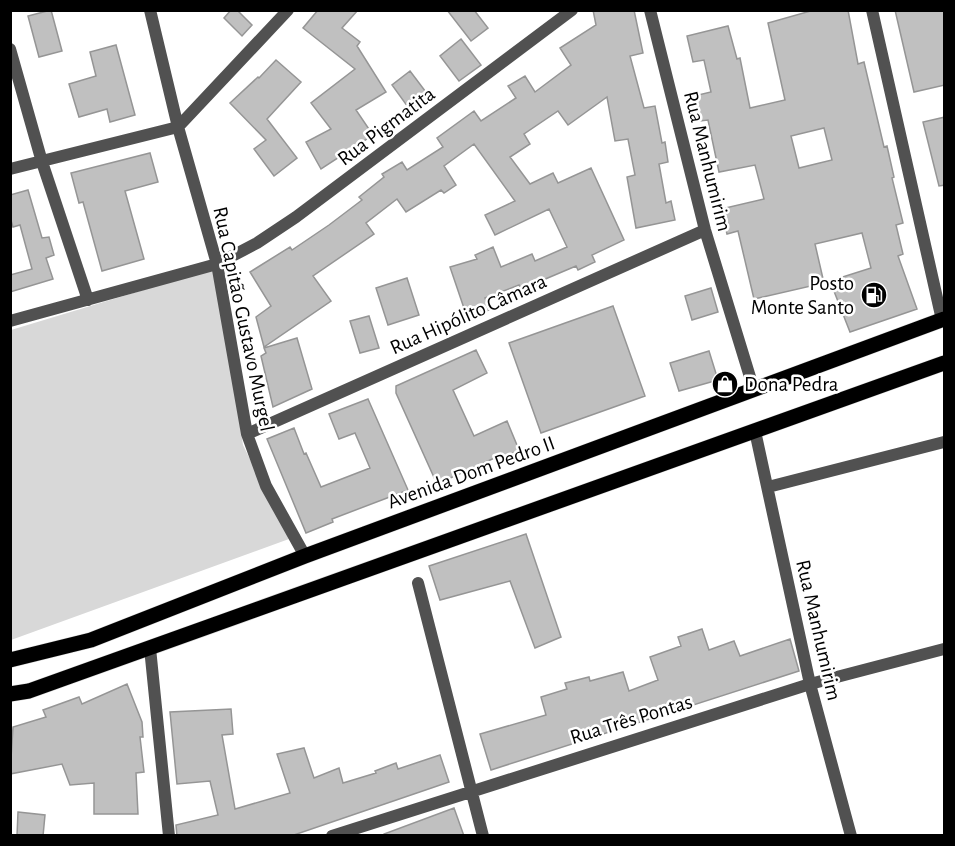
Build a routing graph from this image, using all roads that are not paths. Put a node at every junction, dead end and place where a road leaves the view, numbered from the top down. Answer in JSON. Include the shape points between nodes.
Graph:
{"nodes":[{"id":1,"x":150,"y":10,"type":"edge"},
{"id":2,"x":288,"y":10,"type":"edge"},
{"id":3,"x":572,"y":10,"type":"edge"},
{"id":4,"x":650,"y":10,"type":"edge"},
{"id":5,"x":873,"y":10,"type":"edge"},
{"id":6,"x":10,"y":49,"type":"edge"},
{"id":7,"x":178,"y":127,"type":"junction"},
{"id":8,"x":42,"y":162,"type":"junction"},
{"id":9,"x":10,"y":169,"type":"edge"},
{"id":10,"x":705,"y":230,"type":"junction"},
{"id":11,"x":217,"y":264,"type":"junction"},
{"id":12,"x":88,"y":300,"type":"junction"},
{"id":13,"x":943,"y":319,"type":"edge"},
{"id":14,"x":10,"y":321,"type":"edge"},
{"id":15,"x":945,"y":363,"type":"edge"},
{"id":16,"x":754,"y":390,"type":"junction"},
{"id":17,"x":755,"y":431,"type":"junction"},
{"id":18,"x":247,"y":434,"type":"junction"},
{"id":19,"x":945,"y":442,"type":"edge"},
{"id":20,"x":768,"y":487,"type":"junction"},
{"id":21,"x":305,"y":556,"type":"junction"},
{"id":22,"x":418,"y":584,"type":"dead end"},
{"id":23,"x":150,"y":648,"type":"junction"},
{"id":24,"x":945,"y":649,"type":"edge"},
{"id":25,"x":10,"y":660,"type":"edge"},
{"id":26,"x":810,"y":684,"type":"junction"},
{"id":27,"x":10,"y":694,"type":"edge"},
{"id":28,"x":472,"y":790,"type":"junction"},
{"id":29,"x":169,"y":836,"type":"edge"},
{"id":30,"x":332,"y":836,"type":"edge"},
{"id":31,"x":483,"y":836,"type":"edge"},
{"id":32,"x":851,"y":836,"type":"edge"}],
"edges":[{"from":1,"to":7,"type":"street","name":"Rua Capitão Gustavo Murgel"},
{"from":2,"to":7,"type":"street"},
{"from":3,"to":11,"type":"street","name":"Rua Pigmatita","via":[[296,217]]},
{"from":4,"to":10,"type":"street","name":"Rua Manhumirim"},
{"from":5,"to":13,"type":"street"},
{"from":6,"to":8,"type":"street"},
{"from":7,"to":8,"type":"street"},
{"from":7,"to":11,"type":"street","name":"Rua Capitão Gustavo Murgel"},
{"from":8,"to":9,"type":"street"},
{"from":8,"to":12,"type":"street"},
{"from":10,"to":16,"type":"street","name":"Rua Manhumirim"},
{"from":10,"to":18,"type":"street","name":"Rua Hipólito Câmara"},
{"from":11,"to":12,"type":"street","name":"Rua Pigmatita"},
{"from":11,"to":18,"type":"street","name":"Rua Capitão Gustavo Murgel"},
{"from":12,"to":14,"type":"street","name":"Rua Pigmatita"},
{"from":13,"to":16,"type":"main road","name":"Avenida Dom Pedro II"},
{"from":15,"to":17,"type":"main road"},
{"from":16,"to":21,"type":"main road","name":"Avenida Dom Pedro II"},
{"from":17,"to":20,"type":"street","name":"Rua Manhumirim"},
{"from":17,"to":23,"type":"main road"},
{"from":18,"to":21,"type":"street","name":"Rua Capitão Gustavo Murgel","via":[[266,486]]},
{"from":19,"to":20,"type":"street"},
{"from":20,"to":26,"type":"street","name":"Rua Manhumirim"},
{"from":21,"to":25,"type":"main road","name":"Avenida Dom Pedro II","via":[[91,640]]},
{"from":22,"to":28,"type":"street"},
{"from":23,"to":27,"type":"main road","via":[[29,692]]},
{"from":23,"to":29,"type":"street"},
{"from":24,"to":26,"type":"street","name":"Rua Três Pontas"},
{"from":26,"to":28,"type":"street","name":"Rua Três Pontas"},
{"from":26,"to":32,"type":"street","name":"Rua Manhumirim"},
{"from":28,"to":30,"type":"street","name":"Rua Três Pontas"},
{"from":28,"to":31,"type":"street"}]}
